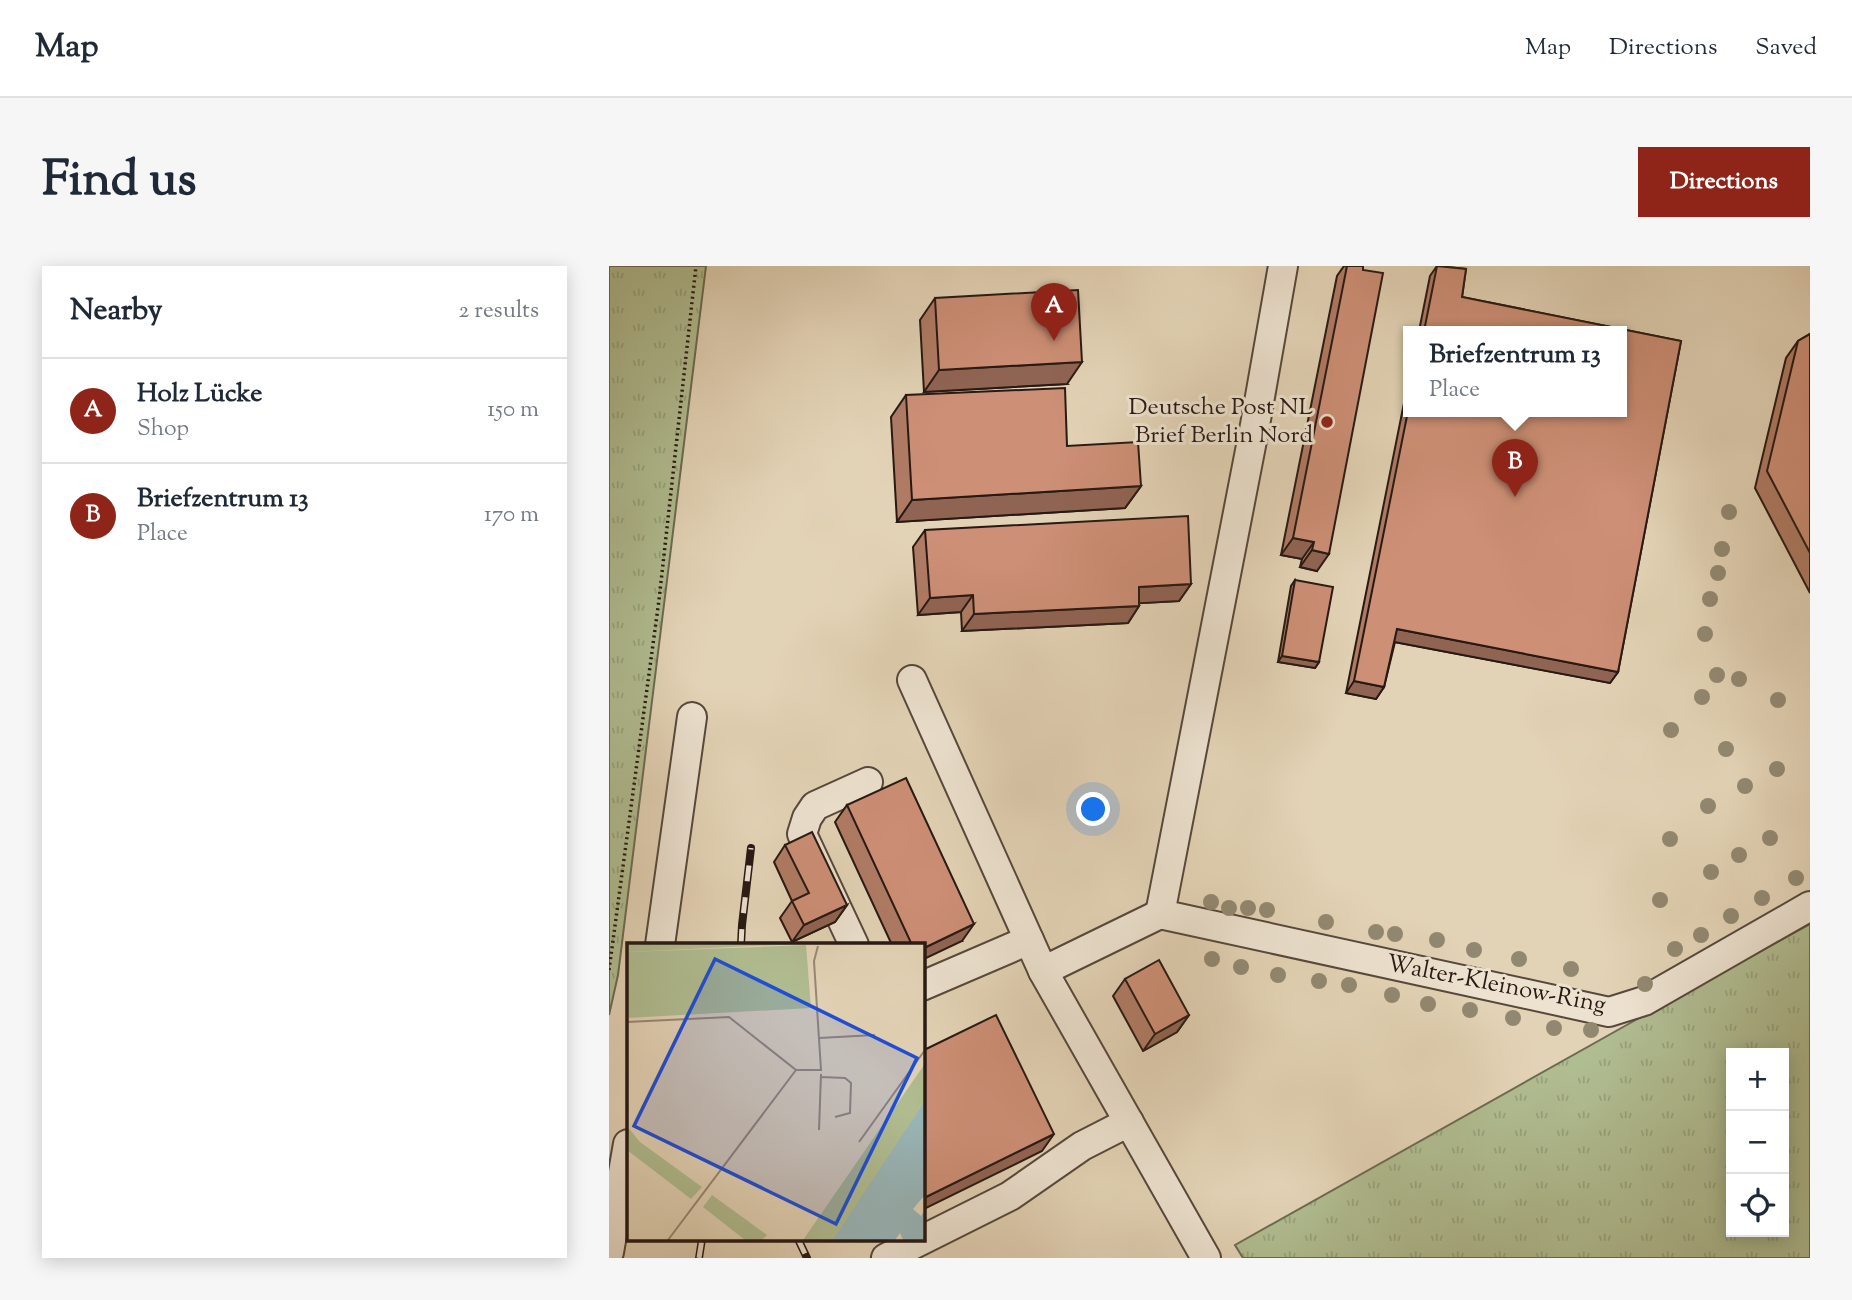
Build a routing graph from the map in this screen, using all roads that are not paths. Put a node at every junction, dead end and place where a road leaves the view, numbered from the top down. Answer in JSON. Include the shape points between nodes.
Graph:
{"nodes":[{"id":1,"x":1283,"y":266,"type":"edge"},
{"id":2,"x":912,"y":680,"type":"dead end"},
{"id":3,"x":692,"y":717,"type":"dead end"},
{"id":4,"x":868,"y":782,"type":"dead end"},
{"id":5,"x":1810,"y":906,"type":"edge"},
{"id":6,"x":1160,"y":914,"type":"junction"},
{"id":7,"x":1029,"y":940,"type":"junction"},
{"id":8,"x":660,"y":943,"type":"edge"},
{"id":9,"x":853,"y":943,"type":"edge"},
{"id":10,"x":1042,"y":971,"type":"junction"},
{"id":11,"x":924,"y":985,"type":"edge"},
{"id":12,"x":1129,"y":1122,"type":"junction"},
{"id":13,"x":627,"y":1150,"type":"edge"},
{"id":14,"x":924,"y":1239,"type":"edge"},
{"id":15,"x":922,"y":1240,"type":"edge"},
{"id":16,"x":609,"y":1252,"type":"edge"},
{"id":17,"x":886,"y":1258,"type":"edge"},
{"id":18,"x":1206,"y":1258,"type":"edge"}],
"edges":[{"from":1,"to":6,"type":"street"},
{"from":2,"to":7,"type":"street"},
{"from":3,"to":8,"type":"street"},
{"from":4,"to":9,"type":"street","via":[[815,806],[802,834]]},
{"from":5,"to":6,"type":"street","name":"Walter-Kleinow-Ring","via":[[1644,1001],[1609,1012]]},
{"from":6,"to":10,"type":"street"},
{"from":7,"to":10,"type":"street"},
{"from":7,"to":11,"type":"street"},
{"from":10,"to":12,"type":"street"},
{"from":12,"to":14,"type":"street","via":[[1082,1146],[1010,1196]]},
{"from":12,"to":18,"type":"street"},
{"from":13,"to":16,"type":"street"},
{"from":15,"to":17,"type":"street"}]}
